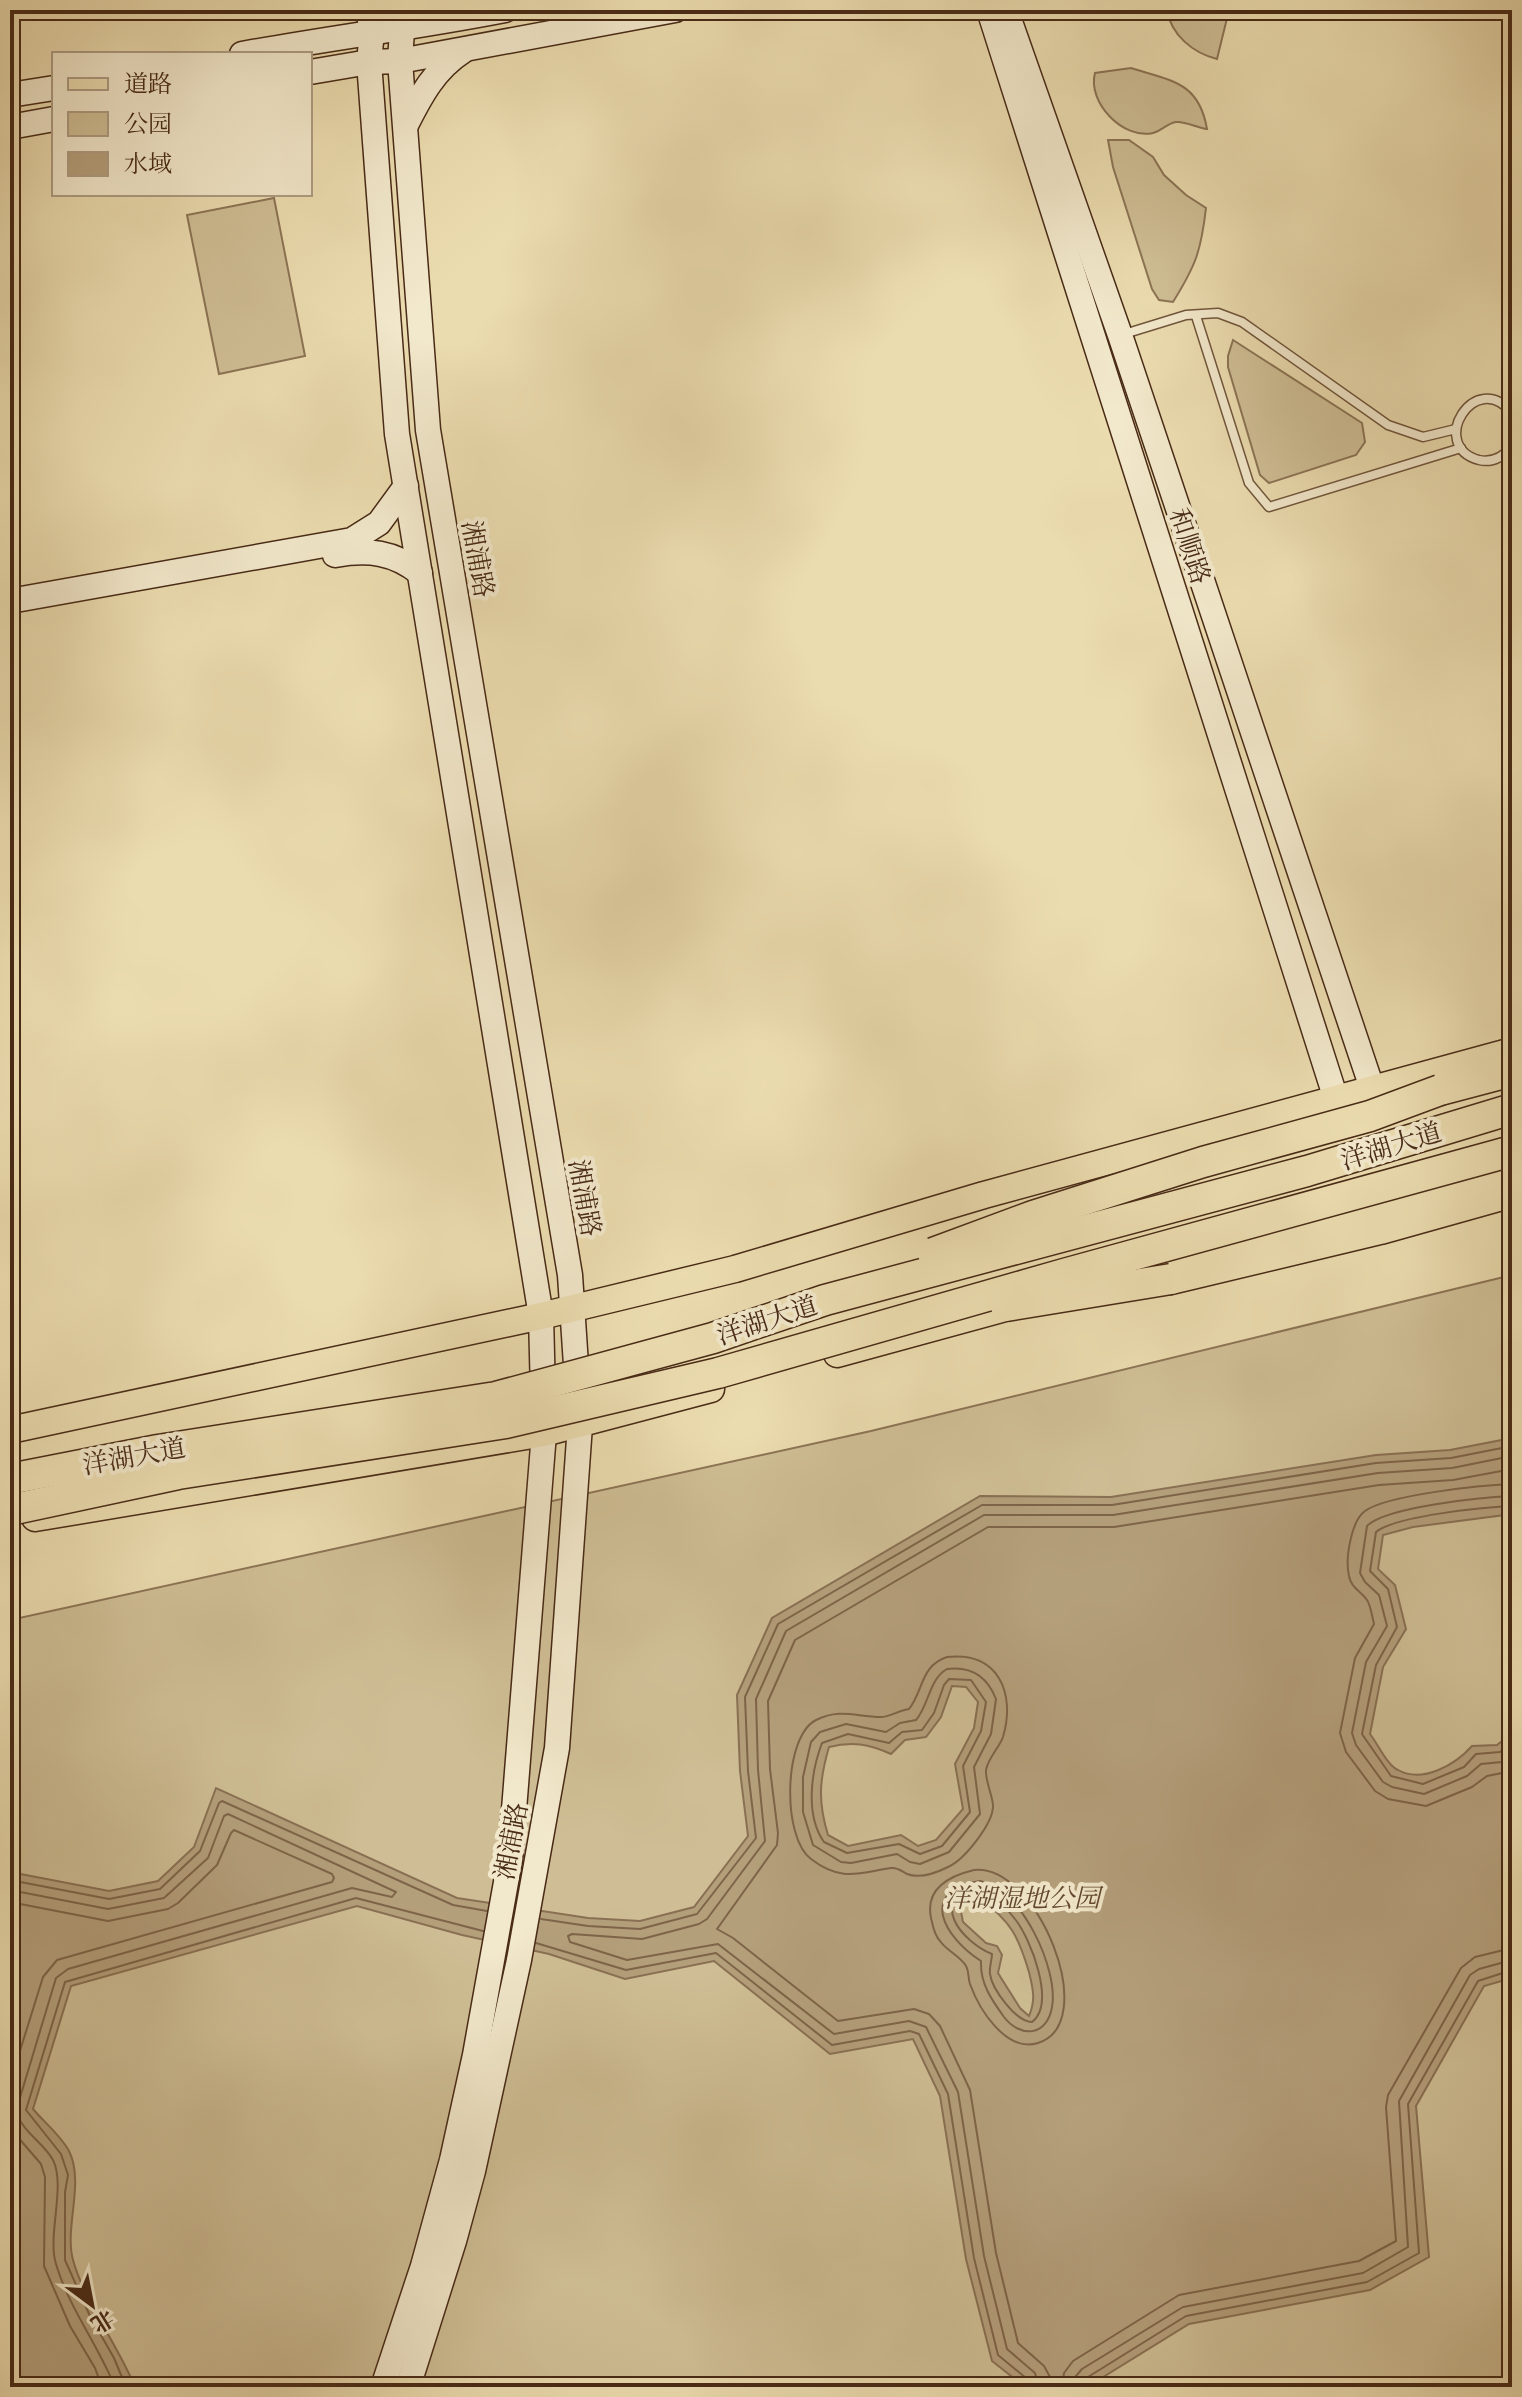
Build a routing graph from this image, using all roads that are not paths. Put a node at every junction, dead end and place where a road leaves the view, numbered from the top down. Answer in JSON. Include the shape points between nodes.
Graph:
{"nodes":[{"id":1,"x":675,"y":10,"type":"edge"},
{"id":2,"x":989,"y":10,"type":"edge"},
{"id":3,"x":1006,"y":10,"type":"edge"},
{"id":4,"x":486,"y":11,"type":"edge"},
{"id":5,"x":370,"y":20,"type":"edge"},
{"id":6,"x":401,"y":20,"type":"edge"},
{"id":7,"x":465,"y":49,"type":"junction"},
{"id":8,"x":250,"y":52,"type":"edge"},
{"id":9,"x":400,"y":61,"type":"junction"},
{"id":10,"x":369,"y":62,"type":"junction"},
{"id":11,"x":312,"y":72,"type":"edge"},
{"id":12,"x":52,"y":88,"type":"edge"},
{"id":13,"x":10,"y":95,"type":"edge"},
{"id":14,"x":52,"y":119,"type":"edge"},
{"id":15,"x":10,"y":127,"type":"edge"},
{"id":16,"x":405,"y":127,"type":"junction"},
{"id":17,"x":1196,"y":316,"type":"junction"},
{"id":18,"x":1120,"y":335,"type":"junction"},
{"id":19,"x":1512,"y":413,"type":"edge"},
{"id":20,"x":1456,"y":429,"type":"junction"},
{"id":21,"x":1512,"y":447,"type":"edge"},
{"id":22,"x":1461,"y":448,"type":"junction"},
{"id":23,"x":406,"y":486,"type":"junction"},
{"id":24,"x":420,"y":573,"type":"junction"},
{"id":25,"x":10,"y":601,"type":"edge"},
{"id":26,"x":10,"y":612,"type":"edge"},
{"id":27,"x":1512,"y":1051,"type":"edge"},
{"id":28,"x":1512,"y":1071,"type":"edge"},
{"id":29,"x":1372,"y":1088,"type":"junction"},
{"id":30,"x":1336,"y":1099,"type":"junction"},
{"id":31,"x":1512,"y":1109,"type":"edge"},
{"id":32,"x":1512,"y":1151,"type":"edge"},
{"id":33,"x":1512,"y":1166,"type":"edge"},
{"id":34,"x":1512,"y":1192,"type":"edge"},
{"id":35,"x":825,"y":1300,"type":"junction"},
{"id":36,"x":574,"y":1308,"type":"junction"},
{"id":37,"x":541,"y":1316,"type":"junction"},
{"id":38,"x":817,"y":1346,"type":"junction"},
{"id":39,"x":580,"y":1425,"type":"junction"},
{"id":40,"x":10,"y":1430,"type":"edge"},
{"id":41,"x":544,"y":1433,"type":"junction"},
{"id":42,"x":10,"y":1479,"type":"edge"},
{"id":43,"x":10,"y":1510,"type":"edge"},
{"id":44,"x":10,"y":1523,"type":"edge"},
{"id":45,"x":520,"y":1875,"type":"junction"},
{"id":46,"x":507,"y":1958,"type":"junction"},
{"id":47,"x":383,"y":2387,"type":"edge"},
{"id":48,"x":408,"y":2387,"type":"edge"}],
"edges":[{"from":1,"to":7,"type":"main road"},
{"from":2,"to":30,"type":"main road","name":"和顺路"},
{"from":3,"to":18,"type":"main road","name":"和顺路"},
{"from":4,"to":6,"type":"main road"},
{"from":5,"to":6,"type":"main road"},
{"from":5,"to":8,"type":"main road"},
{"from":5,"to":10,"type":"main road","name":"湘浦路"},
{"from":6,"to":9,"type":"main road","name":"湘浦路"},
{"from":7,"to":9,"type":"main road"},
{"from":7,"to":16,"type":"main road","via":[[444,63]]},
{"from":9,"to":10,"type":"main road"},
{"from":9,"to":16,"type":"main road","name":"湘浦路"},
{"from":10,"to":11,"type":"main road"},
{"from":10,"to":23,"type":"main road","name":"湘浦路","via":[[397,434]]},
{"from":12,"to":13,"type":"main road"},
{"from":14,"to":15,"type":"main road"},
{"from":16,"to":36,"type":"main road","name":"湘浦路","via":[[428,430]]},
{"from":17,"to":18,"type":"lane"},
{"from":17,"to":20,"type":"lane","via":[[1218,313],[1242,322],[1388,425],[1423,437]]},
{"from":17,"to":22,"type":"lane","via":[[1249,483],[1269,507]]},
{"from":18,"to":29,"type":"main road","name":"和顺路"},
{"from":19,"to":20,"type":"lane","via":[[1502,403],[1482,399],[1463,410]]},
{"from":20,"to":22,"type":"lane"},
{"from":21,"to":22,"type":"lane","via":[[1487,461]]},
{"from":23,"to":24,"type":"main road","name":"湘浦路"},
{"from":23,"to":25,"type":"main road","via":[[379,523],[352,540]]},
{"from":24,"to":26,"type":"main road","via":[[392,555],[355,551]]},
{"from":24,"to":37,"type":"main road","name":"湘浦路"},
{"from":27,"to":29,"type":"main road"},
{"from":28,"to":35,"type":"highway","bridge":true,"via":[[1033,1216],[898,1265]]},
{"from":29,"to":30,"type":"main road"},
{"from":30,"to":36,"type":"main road","via":[[735,1269]]},
{"from":31,"to":35,"type":"highway","name":"洋湖大道","bridge":true,"via":[[1307,1171]]},
{"from":32,"to":38,"type":"highway","name":"洋湖大道","bridge":true},
{"from":33,"to":39,"type":"main road"},
{"from":34,"to":38,"type":"highway","bridge":true,"via":[[1171,1279],[888,1326]]},
{"from":35,"to":42,"type":"highway","name":"洋湖大道","bridge":true,"via":[[713,1338],[496,1397]]},
{"from":36,"to":37,"type":"main road"},
{"from":36,"to":39,"type":"main road","name":"湘浦路"},
{"from":37,"to":40,"type":"main road"},
{"from":37,"to":41,"type":"main road","name":"湘浦路"},
{"from":38,"to":43,"type":"highway","name":"洋湖大道","bridge":true,"via":[[506,1423],[178,1474]]},
{"from":39,"to":41,"type":"main road"},
{"from":39,"to":45,"type":"main road","name":"湘浦路","via":[[557,1748]]},
{"from":41,"to":44,"type":"main road"},
{"from":41,"to":45,"type":"main road","name":"湘浦路"},
{"from":45,"to":46,"type":"main road","name":"湘浦路"},
{"from":46,"to":47,"type":"main road","name":"湘浦路","via":[[423,2266]]},
{"from":46,"to":48,"type":"main road","name":"湘浦路","via":[[473,2171]]}]}
